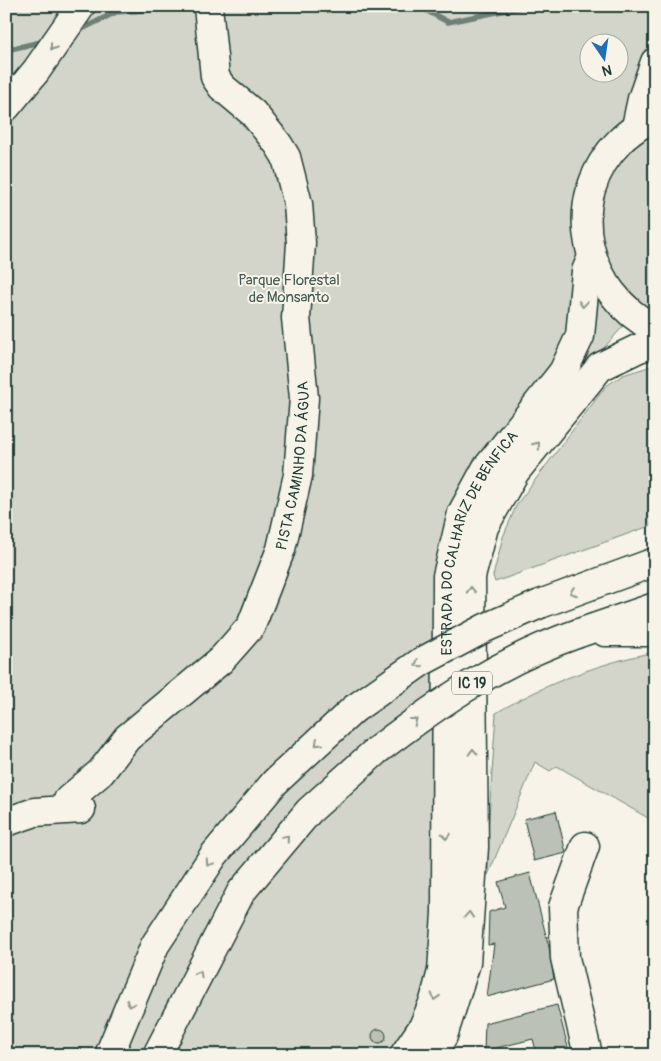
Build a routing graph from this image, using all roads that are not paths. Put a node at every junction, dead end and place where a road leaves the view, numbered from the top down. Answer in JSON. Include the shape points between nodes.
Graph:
{"nodes":[{"id":1,"x":81,"y":6,"type":"edge"},
{"id":2,"x":208,"y":6,"type":"edge"},
{"id":3,"x":655,"y":62,"type":"edge"},
{"id":4,"x":6,"y":107,"type":"edge"},
{"id":5,"x":645,"y":121,"type":"edge"},
{"id":6,"x":592,"y":257,"type":"junction"},
{"id":7,"x":655,"y":329,"type":"edge"},
{"id":8,"x":655,"y":344,"type":"edge"},
{"id":9,"x":655,"y":562,"type":"edge"},
{"id":10,"x":655,"y":607,"type":"edge"},
{"id":11,"x":655,"y":632,"type":"edge"},
{"id":12,"x":578,"y":633,"type":"junction"},
{"id":13,"x":6,"y":822,"type":"edge"},
{"id":14,"x":585,"y":846,"type":"dead end"},
{"id":15,"x":176,"y":1018,"type":"junction"},
{"id":16,"x":109,"y":1055,"type":"edge"},
{"id":17,"x":156,"y":1055,"type":"edge"},
{"id":18,"x":172,"y":1055,"type":"edge"},
{"id":19,"x":404,"y":1055,"type":"edge"},
{"id":20,"x":432,"y":1055,"type":"edge"},
{"id":21,"x":588,"y":1055,"type":"edge"}],
"edges":[{"from":1,"to":4,"type":"main road","one_way":true,"via":[[36,71]]},
{"from":2,"to":13,"type":"main road","name":"PISTA CAMINHO DA ÁGUA","via":[[215,77],[222,87],[254,113],[278,144],[286,157],[298,204],[301,243],[296,318],[304,398],[298,475],[281,549],[251,626],[221,660],[127,738],[101,772],[68,800],[74,809],[34,812]]},
{"from":3,"to":5,"type":"main road","via":[[642,99]]},
{"from":5,"to":6,"type":"main road","via":[[620,140],[597,175],[587,215]]},
{"from":6,"to":7,"type":"main road","via":[[611,294],[625,309]]},
{"from":6,"to":19,"type":"main road","name":"ESTRADA DO CALHARIZ DE BENFICA","one_way":true,"via":[[586,271],[580,336],[563,372],[486,469],[462,513],[447,576],[446,913],[442,971],[423,1027]]},
{"from":20,"to":8,"type":"main road","name":"ESTRADA DO CALHARIZ DE BENFICA","one_way":true,"via":[[442,1036],[466,963],[474,846],[470,577],[484,527],[515,472],[600,367],[638,348]]},
{"from":9,"to":16,"type":"main road","one_way":true,"bridge":true,"via":[[485,628],[421,662],[354,709],[275,782],[214,855],[155,945]]},
{"from":10,"to":12,"type":"main road","number":"IC 19"},
{"from":11,"to":12,"type":"main road"},
{"from":15,"to":12,"type":"main road","number":"IC 19","one_way":true,"bridge":true,"via":[[241,892],[309,811],[376,751],[438,704],[500,666]]},
{"from":14,"to":21,"type":"main road","via":[[563,908],[565,958]]},
{"from":15,"to":17,"type":"main road"},
{"from":15,"to":18,"type":"main road"}]}
